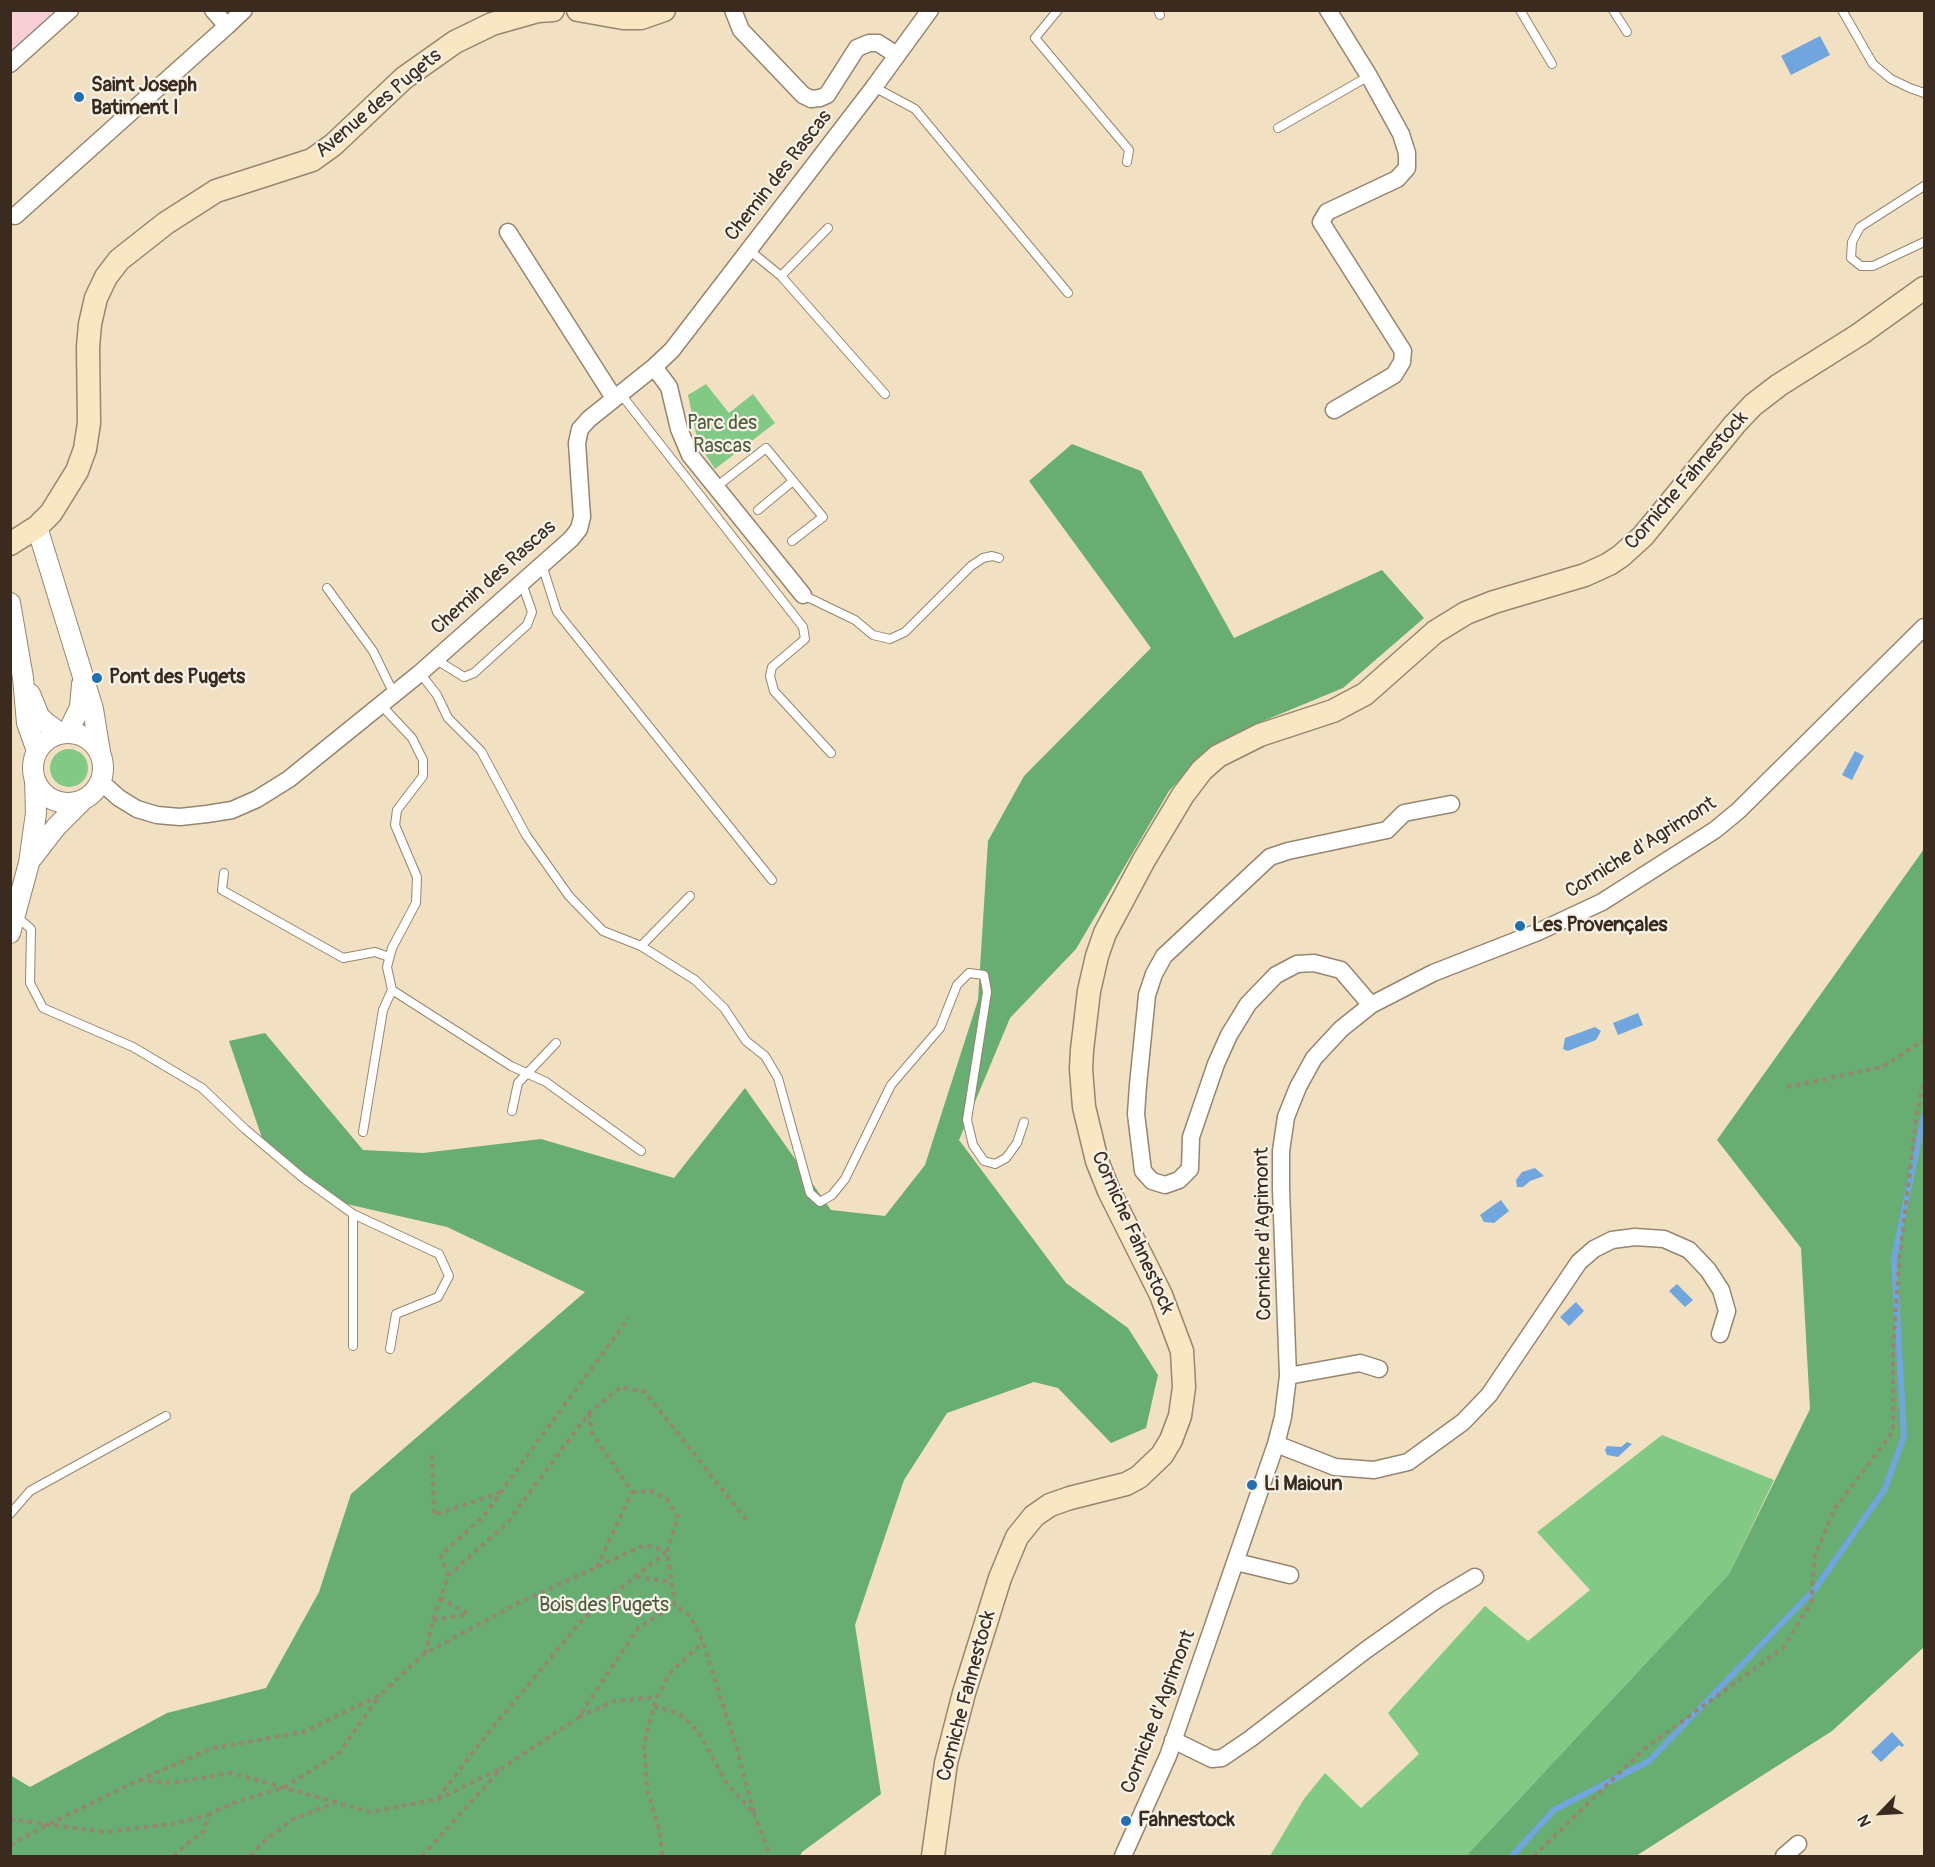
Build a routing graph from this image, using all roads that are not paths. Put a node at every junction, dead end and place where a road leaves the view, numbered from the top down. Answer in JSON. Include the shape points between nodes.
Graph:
{"nodes":[{"id":1,"x":70,"y":10,"type":"edge"},
{"id":2,"x":213,"y":10,"type":"edge"},
{"id":3,"x":244,"y":10,"type":"edge"},
{"id":4,"x":553,"y":10,"type":"edge"},
{"id":5,"x":578,"y":10,"type":"edge"},
{"id":6,"x":664,"y":10,"type":"edge"},
{"id":7,"x":733,"y":10,"type":"edge"},
{"id":8,"x":930,"y":10,"type":"edge"},
{"id":9,"x":1058,"y":10,"type":"edge"},
{"id":10,"x":1328,"y":10,"type":"edge"},
{"id":11,"x":1520,"y":10,"type":"edge"},
{"id":12,"x":1613,"y":10,"type":"edge"},
{"id":13,"x":1842,"y":10,"type":"edge"},
{"id":14,"x":227,"y":26,"type":"junction"},
{"id":15,"x":1627,"y":32,"type":"dead end"},
{"id":16,"x":897,"y":55,"type":"junction"},
{"id":17,"x":10,"y":64,"type":"edge"},
{"id":18,"x":1552,"y":64,"type":"dead end"},
{"id":19,"x":1369,"y":76,"type":"junction"},
{"id":20,"x":874,"y":87,"type":"junction"},
{"id":21,"x":1924,"y":93,"type":"edge"},
{"id":22,"x":1278,"y":128,"type":"dead end"},
{"id":23,"x":1127,"y":162,"type":"dead end"},
{"id":24,"x":1924,"y":186,"type":"edge"},
{"id":25,"x":15,"y":216,"type":"dead end"},
{"id":26,"x":828,"y":228,"type":"dead end"},
{"id":27,"x":508,"y":232,"type":"dead end"},
{"id":28,"x":1924,"y":242,"type":"edge"},
{"id":29,"x":750,"y":249,"type":"junction"},
{"id":30,"x":782,"y":276,"type":"junction"},
{"id":31,"x":1924,"y":288,"type":"edge"},
{"id":32,"x":1068,"y":292,"type":"dead end"},
{"id":33,"x":654,"y":367,"type":"junction"},
{"id":34,"x":885,"y":394,"type":"dead end"},
{"id":35,"x":617,"y":396,"type":"junction"},
{"id":36,"x":1334,"y":410,"type":"dead end"},
{"id":37,"x":793,"y":481,"type":"junction"},
{"id":38,"x":716,"y":486,"type":"junction"},
{"id":39,"x":758,"y":510,"type":"dead end"},
{"id":40,"x":37,"y":527,"type":"junction"},
{"id":41,"x":792,"y":541,"type":"dead end"},
{"id":42,"x":12,"y":544,"type":"edge"},
{"id":43,"x":999,"y":558,"type":"dead end"},
{"id":44,"x":542,"y":564,"type":"junction"},
{"id":45,"x":522,"y":582,"type":"junction"},
{"id":46,"x":327,"y":588,"type":"dead end"},
{"id":47,"x":803,"y":595,"type":"joint"},
{"id":48,"x":10,"y":603,"type":"edge"},
{"id":49,"x":1924,"y":627,"type":"edge"},
{"id":50,"x":435,"y":659,"type":"junction"},
{"id":51,"x":80,"y":671,"type":"junction"},
{"id":52,"x":420,"y":673,"type":"junction"},
{"id":53,"x":23,"y":678,"type":"junction"},
{"id":54,"x":387,"y":700,"type":"junction"},
{"id":55,"x":64,"y":733,"type":"junction"},
{"id":56,"x":37,"y":751,"type":"junction"},
{"id":57,"x":100,"y":752,"type":"junction"},
{"id":58,"x":831,"y":753,"type":"dead end"},
{"id":59,"x":35,"y":779,"type":"junction"},
{"id":60,"x":101,"y":782,"type":"junction"},
{"id":61,"x":82,"y":801,"type":"junction"},
{"id":62,"x":1451,"y":804,"type":"dead end"},
{"id":63,"x":29,"y":863,"type":"junction"},
{"id":64,"x":224,"y":873,"type":"dead end"},
{"id":65,"x":772,"y":880,"type":"dead end"},
{"id":66,"x":690,"y":896,"type":"dead end"},
{"id":67,"x":13,"y":924,"type":"edge"},
{"id":68,"x":640,"y":946,"type":"junction"},
{"id":69,"x":389,"y":957,"type":"junction"},
{"id":70,"x":392,"y":990,"type":"junction"},
{"id":71,"x":1371,"y":1005,"type":"junction"},
{"id":72,"x":556,"y":1043,"type":"dead end"},
{"id":73,"x":528,"y":1073,"type":"junction"},
{"id":74,"x":512,"y":1111,"type":"dead end"},
{"id":75,"x":1024,"y":1122,"type":"dead end"},
{"id":76,"x":363,"y":1132,"type":"dead end"},
{"id":77,"x":641,"y":1151,"type":"dead end"},
{"id":78,"x":353,"y":1215,"type":"junction"},
{"id":79,"x":1720,"y":1334,"type":"dead end"},
{"id":80,"x":353,"y":1346,"type":"dead end"},
{"id":81,"x":390,"y":1349,"type":"dead end"},
{"id":82,"x":1379,"y":1369,"type":"dead end"},
{"id":83,"x":1288,"y":1376,"type":"junction"},
{"id":84,"x":166,"y":1416,"type":"dead end"},
{"id":85,"x":1276,"y":1444,"type":"junction"},
{"id":86,"x":10,"y":1514,"type":"edge"},
{"id":87,"x":1236,"y":1562,"type":"junction"},
{"id":88,"x":1290,"y":1575,"type":"dead end"},
{"id":89,"x":1475,"y":1577,"type":"dead end"},
{"id":90,"x":1173,"y":1740,"type":"junction"},
{"id":91,"x":1798,"y":1844,"type":"dead end"},
{"id":92,"x":933,"y":1857,"type":"edge"},
{"id":93,"x":1123,"y":1857,"type":"edge"},
{"id":94,"x":1784,"y":1857,"type":"edge"}],
"edges":[{"from":1,"to":17,"type":"street"},
{"from":2,"to":14,"type":"street"},
{"from":3,"to":14,"type":"street"},
{"from":4,"to":40,"type":"main road","name":"Avenue des Pugets","via":[[492,24],[455,42],[404,78],[312,160],[216,191],[119,260],[96,298],[90,324],[85,449],[64,493]]},
{"from":5,"to":6,"type":"main road","via":[[623,18],[641,18]]},
{"from":7,"to":16,"type":"street","via":[[741,30],[811,99],[827,95],[857,48],[878,43]]},
{"from":8,"to":16,"type":"street","name":"Chemin des Rascas"},
{"from":9,"to":23,"type":"lane","via":[[1035,38],[1129,150]]},
{"from":10,"to":19,"type":"street"},
{"from":11,"to":18,"type":"lane"},
{"from":12,"to":15,"type":"lane"},
{"from":13,"to":21,"type":"lane","via":[[1874,64],[1891,79]]},
{"from":14,"to":25,"type":"street"},
{"from":16,"to":20,"type":"street","name":"Chemin des Rascas"},
{"from":19,"to":22,"type":"lane"},
{"from":19,"to":36,"type":"street","via":[[1401,134],[1407,168],[1397,179],[1327,212],[1321,222],[1396,338],[1403,351],[1402,362],[1394,375]]},
{"from":20,"to":29,"type":"street","name":"Chemin des Rascas"},
{"from":20,"to":32,"type":"lane","via":[[915,109]]},
{"from":24,"to":28,"type":"lane","via":[[1860,227],[1852,242],[1851,258],[1861,266],[1873,266]]},
{"from":26,"to":30,"type":"lane"},
{"from":27,"to":35,"type":"street"},
{"from":29,"to":30,"type":"lane"},
{"from":29,"to":33,"type":"street","name":"Chemin des Rascas","via":[[672,350]]},
{"from":30,"to":34,"type":"lane"},
{"from":31,"to":92,"type":"main road","name":"Corniche Fahnestock","via":[[1753,405],[1643,536],[1615,560],[1585,575],[1466,613],[1435,632],[1365,694],[1333,711],[1260,735],[1218,756],[1183,795],[1105,933],[1089,991],[1081,1069],[1088,1128],[1103,1178],[1161,1295],[1182,1351],[1185,1370],[1180,1416],[1162,1455],[1139,1477],[1050,1505],[1034,1516],[1017,1537],[1000,1578],[946,1763]]},
{"from":33,"to":35,"type":"street","name":"Chemin des Rascas"},
{"from":33,"to":38,"type":"street","via":[[669,387],[690,455]]},
{"from":35,"to":44,"type":"street","name":"Chemin des Rascas","via":[[580,429],[579,529]]},
{"from":35,"to":58,"type":"lane","via":[[803,627],[805,639],[772,667],[770,676],[774,691]]},
{"from":37,"to":38,"type":"lane","via":[[766,448]]},
{"from":37,"to":39,"type":"lane"},
{"from":37,"to":41,"type":"lane","via":[[823,517]]},
{"from":38,"to":47,"type":"street"},
{"from":40,"to":42,"type":"main road","name":"Avenue des Pugets"},
{"from":40,"to":51,"type":"street"},
{"from":43,"to":47,"type":"lane","via":[[983,558],[971,566],[905,632],[890,639],[873,635],[855,620]]},
{"from":44,"to":45,"type":"street","name":"Chemin des Rascas"},
{"from":44,"to":65,"type":"lane","via":[[557,612]]},
{"from":45,"to":50,"type":"street","name":"Chemin des Rascas"},
{"from":45,"to":50,"type":"lane","via":[[532,612],[527,625],[474,673],[464,677]]},
{"from":46,"to":54,"type":"lane","via":[[373,651]]},
{"from":48,"to":53,"type":"street"},
{"from":49,"to":71,"type":"street","name":"Corniche d'Agrimont","via":[[1715,830],[1602,902],[1433,973]]},
{"from":50,"to":52,"type":"street","name":"Chemin des Rascas"},
{"from":51,"to":55,"type":"street","via":[[80,707]]},
{"from":51,"to":57,"type":"street","via":[[93,709]]},
{"from":52,"to":54,"type":"street","name":"Chemin des Rascas"},
{"from":52,"to":68,"type":"lane","via":[[448,718],[481,751],[526,835],[569,897],[603,931]]},
{"from":53,"to":55,"type":"street","via":[[39,716]]},
{"from":53,"to":56,"type":"street","via":[[27,723]]},
{"from":54,"to":60,"type":"street","name":"Chemin des Rascas","via":[[289,779],[232,810],[180,817],[157,815],[137,809]]},
{"from":54,"to":69,"type":"lane","via":[[423,760],[423,776],[397,810],[394,825],[417,877],[416,903]]},
{"from":55,"to":56,"type":"street","via":[[43,743]]},
{"from":55,"to":57,"type":"street","via":[[76,733],[90,740]]},
{"from":56,"to":59,"type":"street"},
{"from":57,"to":60,"type":"street"},
{"from":59,"to":61,"type":"street","via":[[54,800]]},
{"from":59,"to":63,"type":"street","via":[[36,813]]},
{"from":60,"to":61,"type":"street"},
{"from":61,"to":63,"type":"street","via":[[56,826]]},
{"from":62,"to":71,"type":"street","via":[[1404,813],[1387,830],[1270,857],[1164,956],[1147,996],[1139,1073],[1136,1114],[1143,1171],[1152,1181],[1165,1185],[1179,1180],[1190,1169],[1191,1137],[1216,1064],[1248,1004],[1276,975],[1297,964],[1314,963],[1341,970]]},
{"from":63,"to":67,"type":"street"},
{"from":64,"to":69,"type":"lane","via":[[222,890],[343,958],[375,952]]},
{"from":66,"to":68,"type":"lane"},
{"from":67,"to":78,"type":"lane","via":[[31,928],[30,983],[43,1008],[133,1047],[202,1088],[286,1164]]},
{"from":68,"to":75,"type":"lane","via":[[695,980],[724,1008],[746,1041],[765,1056],[778,1078],[810,1193],[820,1202],[832,1196],[845,1179],[891,1085],[940,1028],[957,985],[969,973],[984,975],[987,992],[967,1120],[973,1145],[984,1161],[995,1164],[1006,1158],[1017,1143]]},
{"from":69,"to":70,"type":"lane"},
{"from":70,"to":73,"type":"lane"},
{"from":70,"to":76,"type":"lane","via":[[383,1010]]},
{"from":71,"to":83,"type":"street","name":"Corniche d'Agrimont","via":[[1314,1058],[1286,1117],[1281,1189]]},
{"from":72,"to":73,"type":"lane"},
{"from":73,"to":74,"type":"lane","via":[[518,1083]]},
{"from":73,"to":77,"type":"lane"},
{"from":78,"to":80,"type":"lane"},
{"from":78,"to":81,"type":"lane","via":[[439,1254],[449,1276],[438,1297],[396,1314]]},
{"from":79,"to":85,"type":"street","via":[[1727,1311],[1721,1290],[1689,1250],[1664,1239],[1612,1240],[1579,1262],[1489,1395],[1463,1422],[1408,1462],[1374,1470],[1335,1467]]},
{"from":82,"to":83,"type":"street","via":[[1360,1363]]},
{"from":83,"to":85,"type":"street","name":"Corniche d'Agrimont"},
{"from":84,"to":86,"type":"lane","via":[[30,1491]]},
{"from":85,"to":87,"type":"street","name":"Corniche d'Agrimont"},
{"from":87,"to":88,"type":"street"},
{"from":87,"to":90,"type":"street","name":"Corniche d'Agrimont"},
{"from":89,"to":90,"type":"street","via":[[1366,1650],[1222,1758],[1212,1759]]},
{"from":90,"to":93,"type":"street","name":"Corniche d'Agrimont"},
{"from":91,"to":94,"type":"street"}]}
